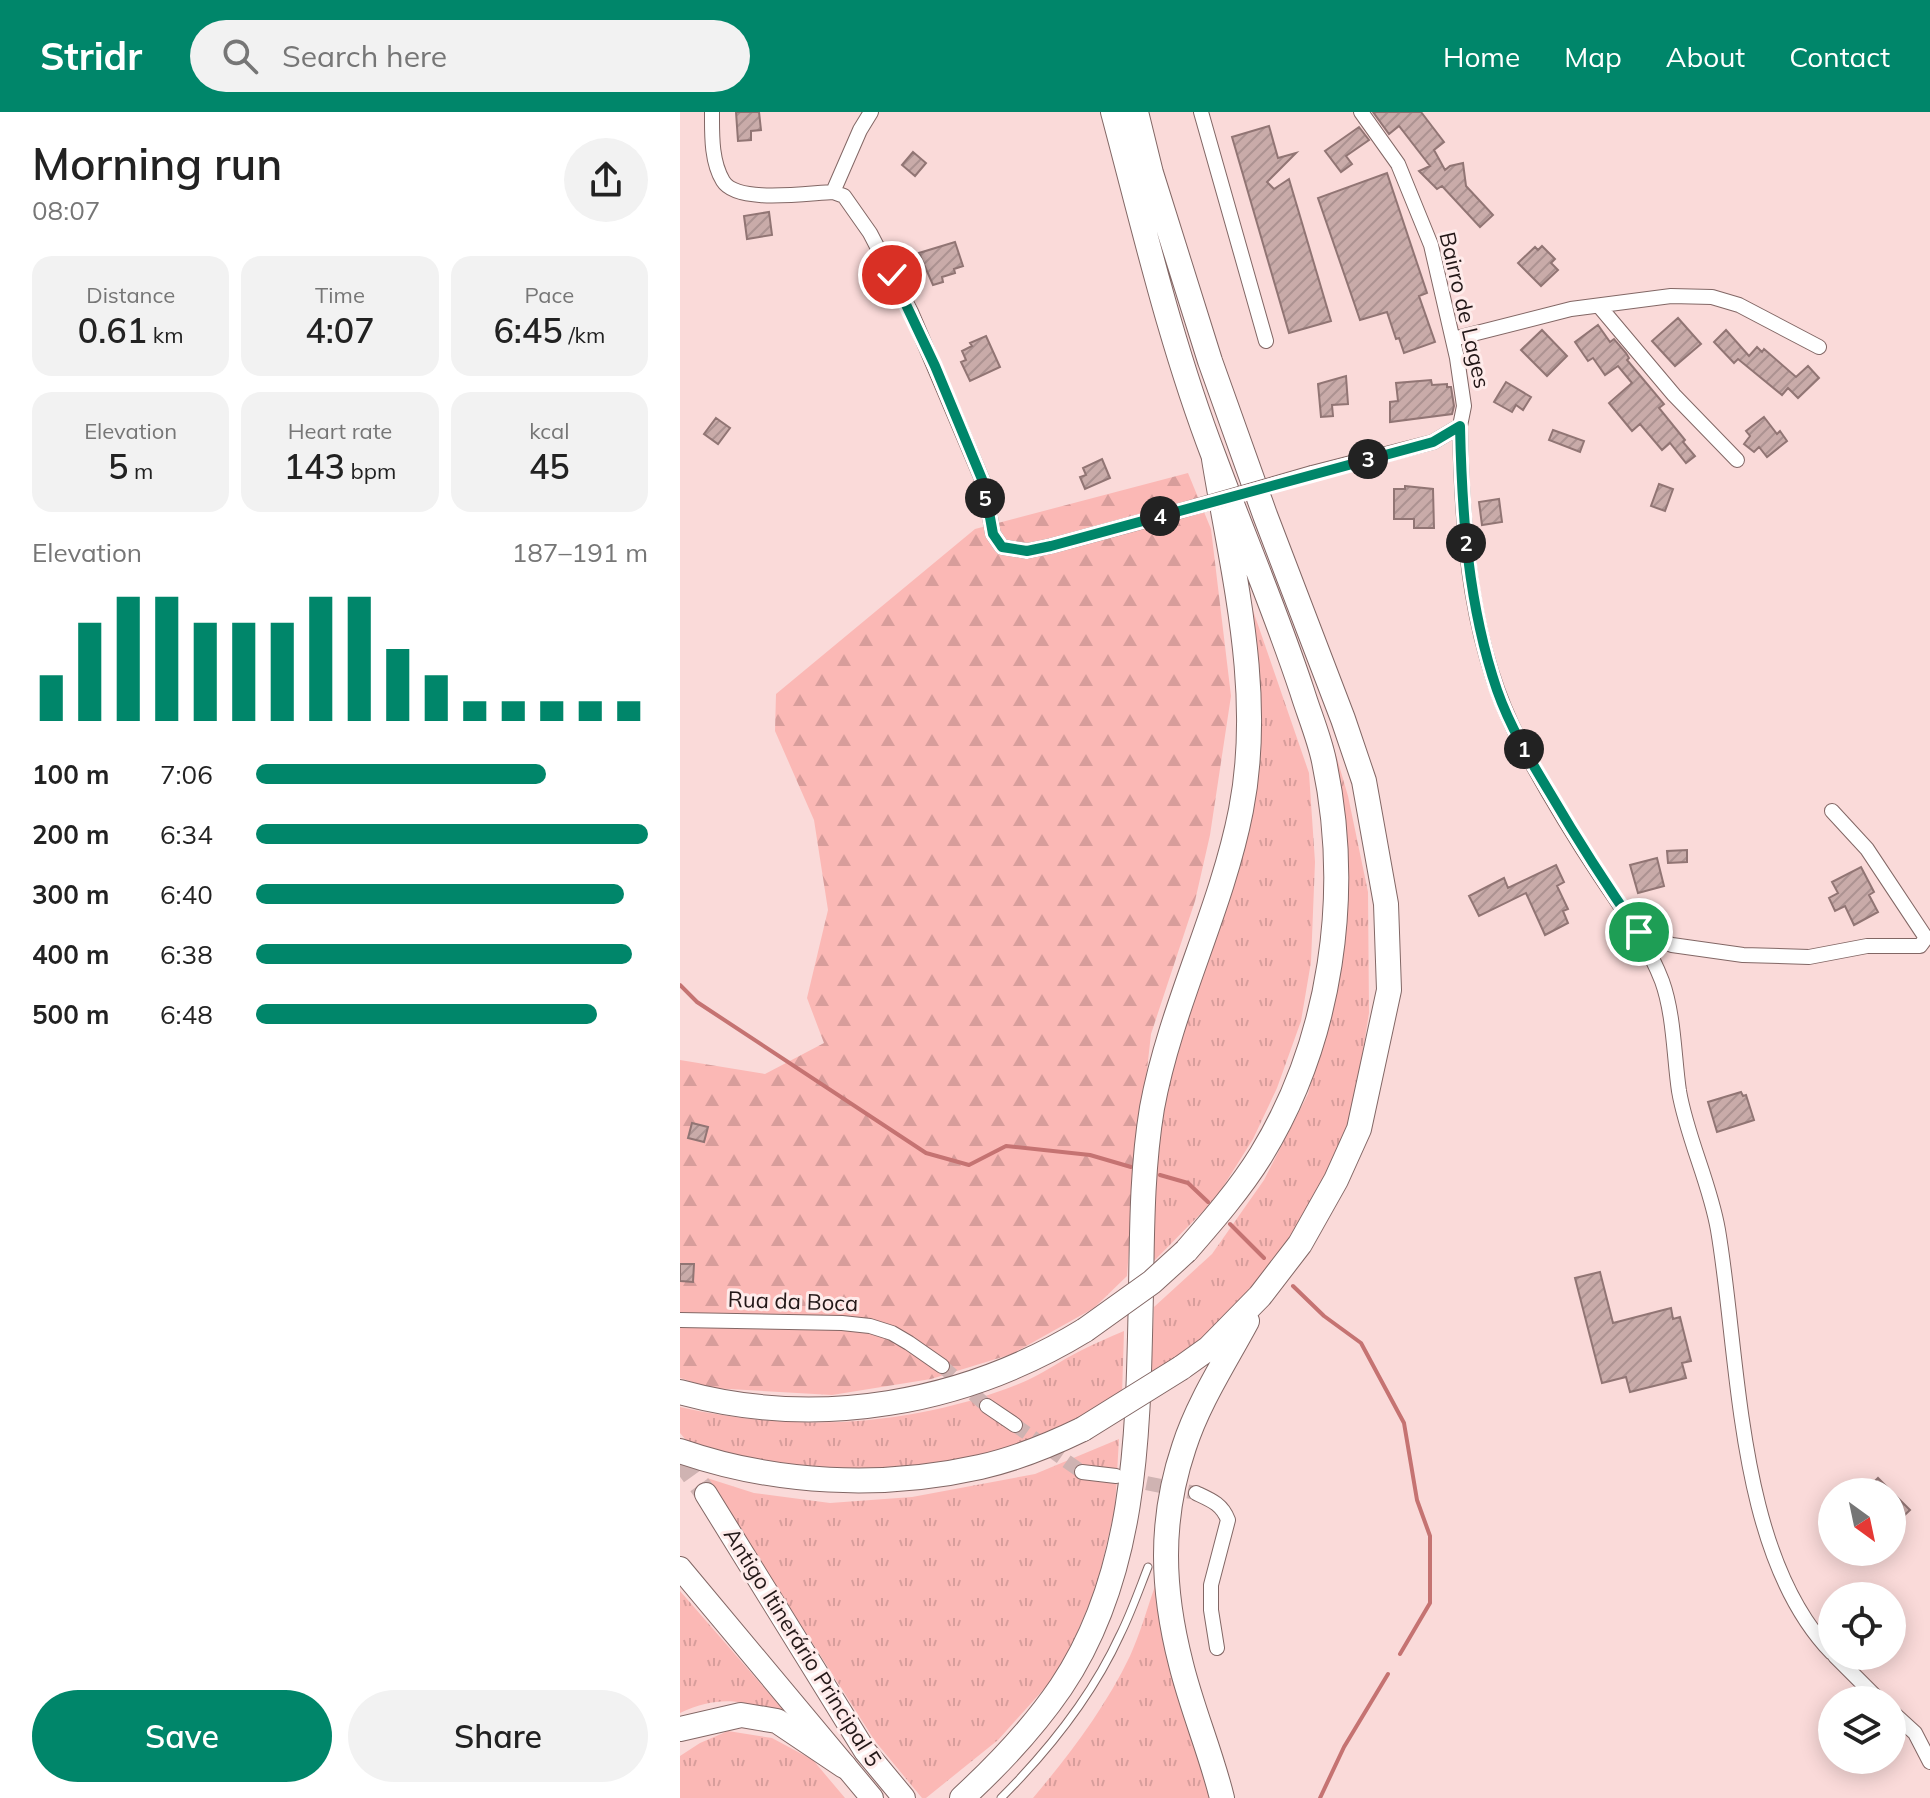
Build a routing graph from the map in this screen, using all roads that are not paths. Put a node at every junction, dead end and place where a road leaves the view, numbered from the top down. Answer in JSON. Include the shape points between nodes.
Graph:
{"nodes":[{"id":1,"x":712,"y":112,"type":"edge"},
{"id":2,"x":871,"y":112,"type":"edge"},
{"id":3,"x":1113,"y":112,"type":"edge"},
{"id":4,"x":1136,"y":112,"type":"edge"},
{"id":5,"x":1201,"y":112,"type":"edge"},
{"id":6,"x":1361,"y":112,"type":"edge"},
{"id":7,"x":833,"y":192,"type":"junction"},
{"id":8,"x":1599,"y":306,"type":"junction"},
{"id":9,"x":1453,"y":339,"type":"junction"},
{"id":10,"x":1266,"y":341,"type":"dead end"},
{"id":11,"x":1819,"y":347,"type":"dead end"},
{"id":12,"x":1460,"y":426,"type":"junction"},
{"id":13,"x":1214,"y":459,"type":"junction"},
{"id":14,"x":1737,"y":460,"type":"dead end"},
{"id":15,"x":1832,"y":811,"type":"dead end"},
{"id":16,"x":1639,"y":932,"type":"junction"},
{"id":17,"x":1260,"y":1296,"type":"junction"},
{"id":18,"x":680,"y":1320,"type":"edge"},
{"id":19,"x":942,"y":1366,"type":"tunnel mouth"},
{"id":20,"x":680,"y":1392,"type":"edge"},
{"id":21,"x":987,"y":1406,"type":"tunnel mouth"},
{"id":22,"x":1015,"y":1425,"type":"tunnel mouth"},
{"id":23,"x":680,"y":1451,"type":"edge"},
{"id":24,"x":1082,"y":1472,"type":"tunnel mouth"},
{"id":25,"x":1116,"y":1476,"type":"tunnel mouth"},
{"id":26,"x":1196,"y":1493,"type":"tunnel mouth"},
{"id":27,"x":706,"y":1494,"type":"tunnel mouth"},
{"id":28,"x":1148,"y":1567,"type":"dead end"},
{"id":29,"x":680,"y":1568,"type":"edge"},
{"id":30,"x":1818,"y":1638,"type":"edge"},
{"id":31,"x":1217,"y":1648,"type":"dead end"},
{"id":32,"x":1848,"y":1670,"type":"edge"},
{"id":33,"x":1865,"y":1686,"type":"edge"},
{"id":34,"x":1906,"y":1725,"type":"edge"},
{"id":35,"x":680,"y":1729,"type":"edge"},
{"id":36,"x":1930,"y":1762,"type":"edge"},
{"id":37,"x":844,"y":1766,"type":"junction"},
{"id":38,"x":968,"y":1793,"type":"edge"},
{"id":39,"x":872,"y":1798,"type":"edge"},
{"id":40,"x":904,"y":1798,"type":"edge"},
{"id":41,"x":1001,"y":1798,"type":"edge"},
{"id":42,"x":1222,"y":1798,"type":"edge"}],
"edges":[{"from":1,"to":7,"type":"street","via":[[714,157],[733,191]]},
{"from":2,"to":7,"type":"street"},
{"from":3,"to":13,"type":"highway","via":[[1160,295]]},
{"from":4,"to":17,"type":"highway","via":[[1210,361],[1364,781],[1386,904],[1389,990],[1359,1129],[1300,1244]]},
{"from":5,"to":10,"type":"street"},
{"from":6,"to":9,"type":"street","name":"Bairro de Lages","via":[[1398,164],[1413,198],[1431,245]]},
{"from":7,"to":12,"type":"street","bridge":true,"via":[[844,196],[870,233],[911,312],[984,484],[993,534],[1002,547],[1027,551],[1051,546],[1433,442]]},
{"from":8,"to":9,"type":"street"},
{"from":8,"to":11,"type":"street","via":[[1671,296],[1712,297],[1739,305]]},
{"from":8,"to":14,"type":"street"},
{"from":9,"to":12,"type":"street","name":"Bairro de Lages","via":[[1464,406]]},
{"from":12,"to":16,"type":"street","name":"Bairro de Lages","via":[[1462,512],[1472,596],[1498,691],[1523,748]]},
{"from":13,"to":20,"type":"highway","bridge":true,"via":[[1285,640],[1323,760],[1337,851],[1324,999],[1309,1055],[1261,1156],[1186,1251],[1152,1282],[1085,1330],[1008,1370],[956,1389],[842,1410],[774,1409]]},
{"from":13,"to":38,"type":"highway","via":[[1246,645],[1250,730],[1242,807],[1223,885],[1175,1021],[1152,1108],[1129,1505],[1116,1565],[1093,1628],[1062,1686]]},
{"from":15,"to":16,"type":"street","via":[[1867,849],[1926,938],[1920,946],[1867,946],[1809,957],[1743,955],[1672,945]]},
{"from":16,"to":30,"type":"street","name":"Bairro de Lages","via":[[1663,983],[1680,1095],[1718,1229],[1735,1380],[1759,1505],[1785,1587]]},
{"from":17,"to":23,"type":"highway","bridge":true,"via":[[1209,1348],[1083,1429],[980,1467],[915,1477],[796,1478],[739,1469]]},
{"from":17,"to":42,"type":"highway","via":[[1184,1446],[1164,1549],[1167,1603],[1181,1665]]},
{"from":18,"to":19,"type":"street","name":"Rua da Boca","via":[[870,1326],[901,1338]]},
{"from":21,"to":22,"type":"street"},
{"from":24,"to":25,"type":"street"},
{"from":26,"to":31,"type":"street","via":[[1216,1503],[1228,1520],[1211,1585]]},
{"from":27,"to":40,"type":"highway","name":"Antigo Itinerário Principal 5","via":[[865,1751]]},
{"from":28,"to":41,"type":"lane","via":[[1120,1636],[1092,1686]]},
{"from":29,"to":37,"type":"highway","name":"Antigo Itinerário Principal 5"},
{"from":32,"to":33,"type":"street","name":"Bairro de Lages"},
{"from":34,"to":36,"type":"street"},
{"from":35,"to":37,"type":"highway","via":[[741,1715],[777,1721]]},
{"from":37,"to":39,"type":"highway","name":"Antigo Itinerário Principal 5"}]}
